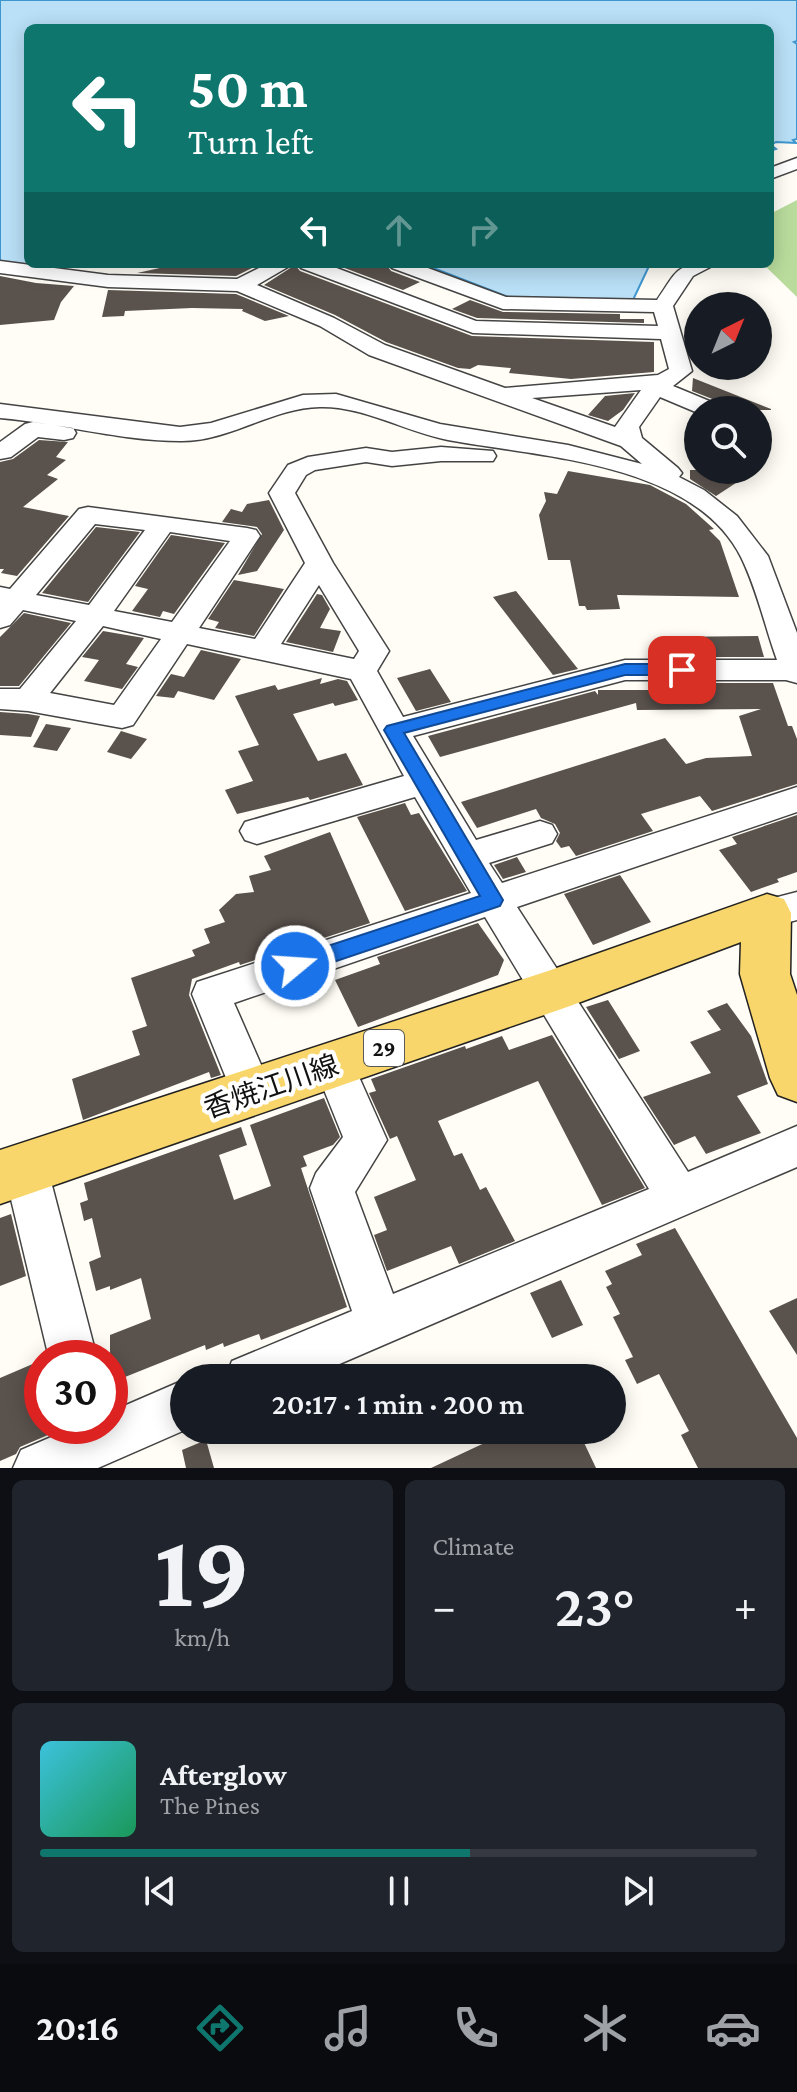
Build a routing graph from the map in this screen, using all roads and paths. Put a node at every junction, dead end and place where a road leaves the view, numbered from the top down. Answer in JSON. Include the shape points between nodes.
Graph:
{"nodes":[{"id":1,"x":797,"y":163,"type":"edge"},
{"id":2,"x":774,"y":172,"type":"edge"},
{"id":3,"x":0,"y":267,"type":"edge"},
{"id":4,"x":265,"y":268,"type":"edge"},
{"id":5,"x":318,"y":268,"type":"edge"},
{"id":6,"x":410,"y":268,"type":"edge"},
{"id":7,"x":696,"y":268,"type":"edge"},
{"id":8,"x":242,"y":273,"type":"edge"},
{"id":9,"x":165,"y":274,"type":"edge"},
{"id":10,"x":503,"y":303,"type":"junction"},
{"id":11,"x":663,"y":306,"type":"junction"},
{"id":12,"x":465,"y":325,"type":"junction"},
{"id":13,"x":669,"y":333,"type":"junction"},
{"id":14,"x":403,"y":359,"type":"junction"},
{"id":15,"x":658,"y":385,"type":"junction"},
{"id":16,"x":499,"y":393,"type":"junction"},
{"id":17,"x":684,"y":397,"type":"edge"},
{"id":18,"x":0,"y":411,"type":"edge"},
{"id":19,"x":99,"y":423,"type":"junction"},
{"id":20,"x":630,"y":441,"type":"junction"},
{"id":21,"x":2,"y":452,"type":"edge"},
{"id":22,"x":566,"y":454,"type":"junction"},
{"id":23,"x":687,"y":490,"type":"junction"},
{"id":24,"x":163,"y":524,"type":"junction"},
{"id":25,"x":319,"y":563,"type":"junction"},
{"id":26,"x":6,"y":605,"type":"edge"},
{"id":27,"x":95,"y":617,"type":"junction"},
{"id":28,"x":178,"y":634,"type":"junction"},
{"id":29,"x":263,"y":649,"type":"junction"},
{"id":30,"x":362,"y":671,"type":"junction"},
{"id":31,"x":796,"y":672,"type":"edge"},
{"id":32,"x":14,"y":699,"type":"edge"},
{"id":33,"x":393,"y":730,"type":"junction"},
{"id":34,"x":423,"y":783,"type":"junction"},
{"id":35,"x":797,"y":799,"type":"edge"},
{"id":36,"x":257,"y":831,"type":"dead end"},
{"id":37,"x":540,"y":834,"type":"dead end"},
{"id":38,"x":467,"y":856,"type":"junction"},
{"id":39,"x":492,"y":900,"type":"junction"},
{"id":40,"x":782,"y":909,"type":"edge"},
{"id":41,"x":797,"y":976,"type":"edge"},
{"id":42,"x":552,"y":991,"type":"junction"},
{"id":43,"x":334,"y":1065,"type":"junction"},
{"id":44,"x":797,"y":1078,"type":"edge"},
{"id":45,"x":252,"y":1092,"type":"junction"},
{"id":46,"x":797,"y":1146,"type":"edge"},
{"id":47,"x":13,"y":1173,"type":"edge"},
{"id":48,"x":679,"y":1198,"type":"junction"},
{"id":49,"x":380,"y":1322,"type":"junction"},
{"id":50,"x":67,"y":1340,"type":"edge"},
{"id":51,"x":282,"y":1364,"type":"edge"},
{"id":52,"x":170,"y":1410,"type":"edge"},
{"id":53,"x":128,"y":1423,"type":"edge"},
{"id":54,"x":78,"y":1444,"type":"edge"},
{"id":55,"x":39,"y":1468,"type":"edge"}],
"edges":[{"from":1,"to":2,"type":"street"},
{"from":3,"to":9,"type":"street","via":[[95,279]]},
{"from":4,"to":8,"type":"street"},
{"from":5,"to":12,"type":"street"},
{"from":6,"to":10,"type":"street"},
{"from":7,"to":11,"type":"street","via":[[686,272]]},
{"from":8,"to":9,"type":"street"},
{"from":8,"to":14,"type":"street","via":[[377,350]]},
{"from":10,"to":11,"type":"street"},
{"from":10,"to":12,"type":"street"},
{"from":11,"to":13,"type":"street"},
{"from":12,"to":13,"type":"street"},
{"from":12,"to":14,"type":"street"},
{"from":13,"to":15,"type":"street","via":[[681,371]]},
{"from":14,"to":16,"type":"street"},
{"from":15,"to":16,"type":"street"},
{"from":15,"to":17,"type":"street"},
{"from":15,"to":20,"type":"street","via":[[627,427]]},
{"from":16,"to":20,"type":"street"},
{"from":18,"to":19,"type":"street"},
{"from":19,"to":21,"type":"street","via":[[84,435],[33,429]]},
{"from":19,"to":22,"type":"street","via":[[195,435],[288,404],[321,400],[438,431]]},
{"from":20,"to":23,"type":"street"},
{"from":22,"to":23,"type":"street","via":[[625,466]]},
{"from":22,"to":25,"type":"street","via":[[556,461],[510,454],[392,459],[366,455],[302,465],[282,493]]},
{"from":23,"to":31,"type":"street","via":[[727,520],[750,549]]},
{"from":24,"to":26,"type":"street","via":[[88,515]]},
{"from":24,"to":27,"type":"street"},
{"from":24,"to":28,"type":"street","via":[[247,536]]},
{"from":25,"to":29,"type":"street"},
{"from":25,"to":30,"type":"street","via":[[374,651]]},
{"from":26,"to":27,"type":"street"},
{"from":27,"to":28,"type":"street"},
{"from":27,"to":32,"type":"street"},
{"from":28,"to":29,"type":"street"},
{"from":28,"to":32,"type":"street","via":[[122,717]]},
{"from":29,"to":30,"type":"street"},
{"from":30,"to":33,"type":"street"},
{"from":31,"to":33,"type":"street","via":[[625,670]]},
{"from":33,"to":34,"type":"street"},
{"from":34,"to":36,"type":"street"},
{"from":34,"to":38,"type":"street"},
{"from":35,"to":39,"type":"street"},
{"from":37,"to":38,"type":"street"},
{"from":38,"to":39,"type":"street"},
{"from":39,"to":42,"type":"street"},
{"from":39,"to":45,"type":"street","via":[[211,994]]},
{"from":40,"to":41,"type":"main road"},
{"from":40,"to":42,"type":"main road","name":"香焼江川線","number":"29"},
{"from":40,"to":44,"type":"main road","via":[[765,974]]},
{"from":42,"to":43,"type":"main road","name":"香焼江川線","number":"29"},
{"from":42,"to":48,"type":"street"},
{"from":43,"to":45,"type":"main road","name":"香焼江川線","number":"29"},
{"from":43,"to":49,"type":"street","via":[[366,1140],[332,1188]]},
{"from":45,"to":47,"type":"main road","name":"香焼江川線","number":"29"},
{"from":46,"to":48,"type":"street"},
{"from":47,"to":50,"type":"street"},
{"from":48,"to":49,"type":"street"},
{"from":49,"to":51,"type":"street"},
{"from":52,"to":53,"type":"street"},
{"from":54,"to":55,"type":"street"}]}
